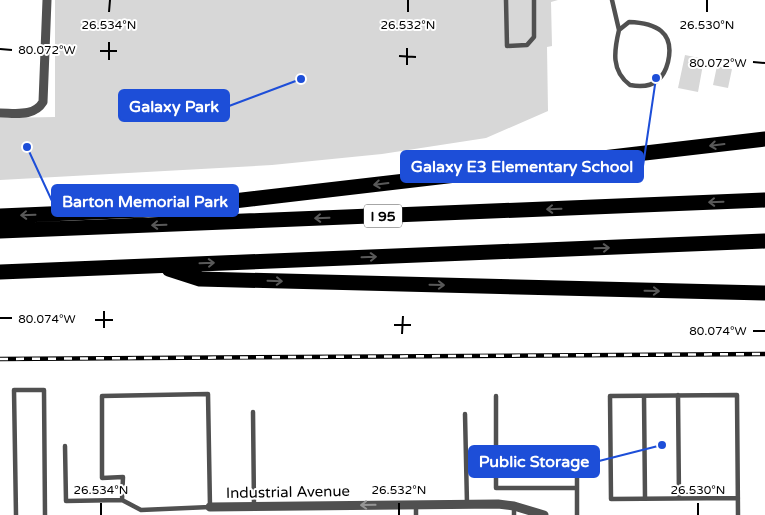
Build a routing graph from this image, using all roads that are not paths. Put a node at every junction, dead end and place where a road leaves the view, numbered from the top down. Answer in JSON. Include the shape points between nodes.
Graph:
{"nodes":[{"id":1,"x":48,"y":0,"type":"edge"},
{"id":2,"x":506,"y":0,"type":"edge"},
{"id":3,"x":534,"y":0,"type":"edge"},
{"id":4,"x":612,"y":0,"type":"edge"},
{"id":5,"x":618,"y":30,"type":"junction"},
{"id":6,"x":0,"y":113,"type":"edge"},
{"id":7,"x":765,"y":139,"type":"edge"},
{"id":8,"x":765,"y":200,"type":"edge"},
{"id":9,"x":0,"y":216,"type":"edge"},
{"id":10,"x":0,"y":231,"type":"edge"},
{"id":11,"x":765,"y":241,"type":"edge"},
{"id":12,"x":158,"y":265,"type":"junction"},
{"id":13,"x":0,"y":272,"type":"edge"},
{"id":14,"x":765,"y":293,"type":"edge"},
{"id":15,"x":496,"y":396,"type":"dead end"},
{"id":16,"x":644,"y":396,"type":"junction"},
{"id":17,"x":678,"y":396,"type":"junction"},
{"id":18,"x":253,"y":412,"type":"dead end"},
{"id":19,"x":465,"y":414,"type":"dead end"},
{"id":20,"x":64,"y":446,"type":"dead end"},
{"id":21,"x":496,"y":461,"type":"junction"},
{"id":22,"x":577,"y":488,"type":"junction"},
{"id":23,"x":645,"y":498,"type":"junction"},
{"id":24,"x":679,"y":498,"type":"junction"},
{"id":25,"x":738,"y":498,"type":"junction"},
{"id":26,"x":122,"y":500,"type":"junction"},
{"id":27,"x":416,"y":504,"type":"junction"},
{"id":28,"x":467,"y":504,"type":"junction"},
{"id":29,"x":210,"y":506,"type":"junction"},
{"id":30,"x":254,"y":506,"type":"junction"},
{"id":31,"x":181,"y":508,"type":"junction"},
{"id":32,"x":514,"y":510,"type":"edge"},
{"id":33,"x":16,"y":515,"type":"edge"},
{"id":34,"x":45,"y":515,"type":"edge"},
{"id":35,"x":181,"y":515,"type":"edge"},
{"id":36,"x":416,"y":515,"type":"edge"},
{"id":37,"x":544,"y":515,"type":"edge"},
{"id":38,"x":577,"y":515,"type":"edge"},
{"id":39,"x":738,"y":515,"type":"edge"}],
"edges":[{"from":1,"to":6,"type":"street","via":[[45,90],[40,106],[28,112]]},
{"from":2,"to":3,"type":"lane","via":[[507,46],[527,45],[534,37]]},
{"from":4,"to":5,"type":"lane"},
{"from":5,"to":5,"type":"lane","via":[[614,48],[620,76],[630,85],[637,86],[653,84],[661,79],[670,54],[665,34],[654,26],[629,22]]},
{"from":7,"to":9,"type":"highway","one_way":true,"via":[[208,204]]},
{"from":8,"to":10,"type":"highway","number":"I 95","one_way":true},
{"from":12,"to":11,"type":"highway","one_way":true},
{"from":12,"to":13,"type":"highway"},
{"from":12,"to":14,"type":"highway","one_way":true,"via":[[200,279]]},
{"from":15,"to":21,"type":"lane"},
{"from":16,"to":17,"type":"lane"},
{"from":16,"to":23,"type":"lane"},
{"from":16,"to":23,"type":"lane","via":[[610,396],[611,499]]},
{"from":17,"to":24,"type":"lane"},
{"from":17,"to":25,"type":"lane","via":[[737,395]]},
{"from":18,"to":30,"type":"lane"},
{"from":19,"to":28,"type":"lane"},
{"from":20,"to":26,"type":"lane","via":[[66,501]]},
{"from":21,"to":22,"type":"lane","via":[[496,488]]},
{"from":21,"to":22,"type":"lane","via":[[577,460]]},
{"from":22,"to":38,"type":"lane"},
{"from":23,"to":24,"type":"lane"},
{"from":24,"to":25,"type":"lane"},
{"from":25,"to":39,"type":"lane"},
{"from":26,"to":29,"type":"lane","via":[[123,477],[102,478],[102,396],[208,394]]},
{"from":26,"to":31,"type":"lane","via":[[141,510]]},
{"from":27,"to":28,"type":"street","name":"Industrial Avenue"},
{"from":27,"to":30,"type":"street","name":"Industrial Avenue","one_way":true},
{"from":27,"to":36,"type":"lane"},
{"from":28,"to":32,"type":"street","name":"Industrial Avenue"},
{"from":29,"to":30,"type":"street","name":"Industrial Avenue"},
{"from":29,"to":31,"type":"lane"},
{"from":31,"to":35,"type":"lane"},
{"from":32,"to":37,"type":"street","name":"Industrial Avenue"},
{"from":33,"to":34,"type":"lane","via":[[14,390],[44,390]]}]}
